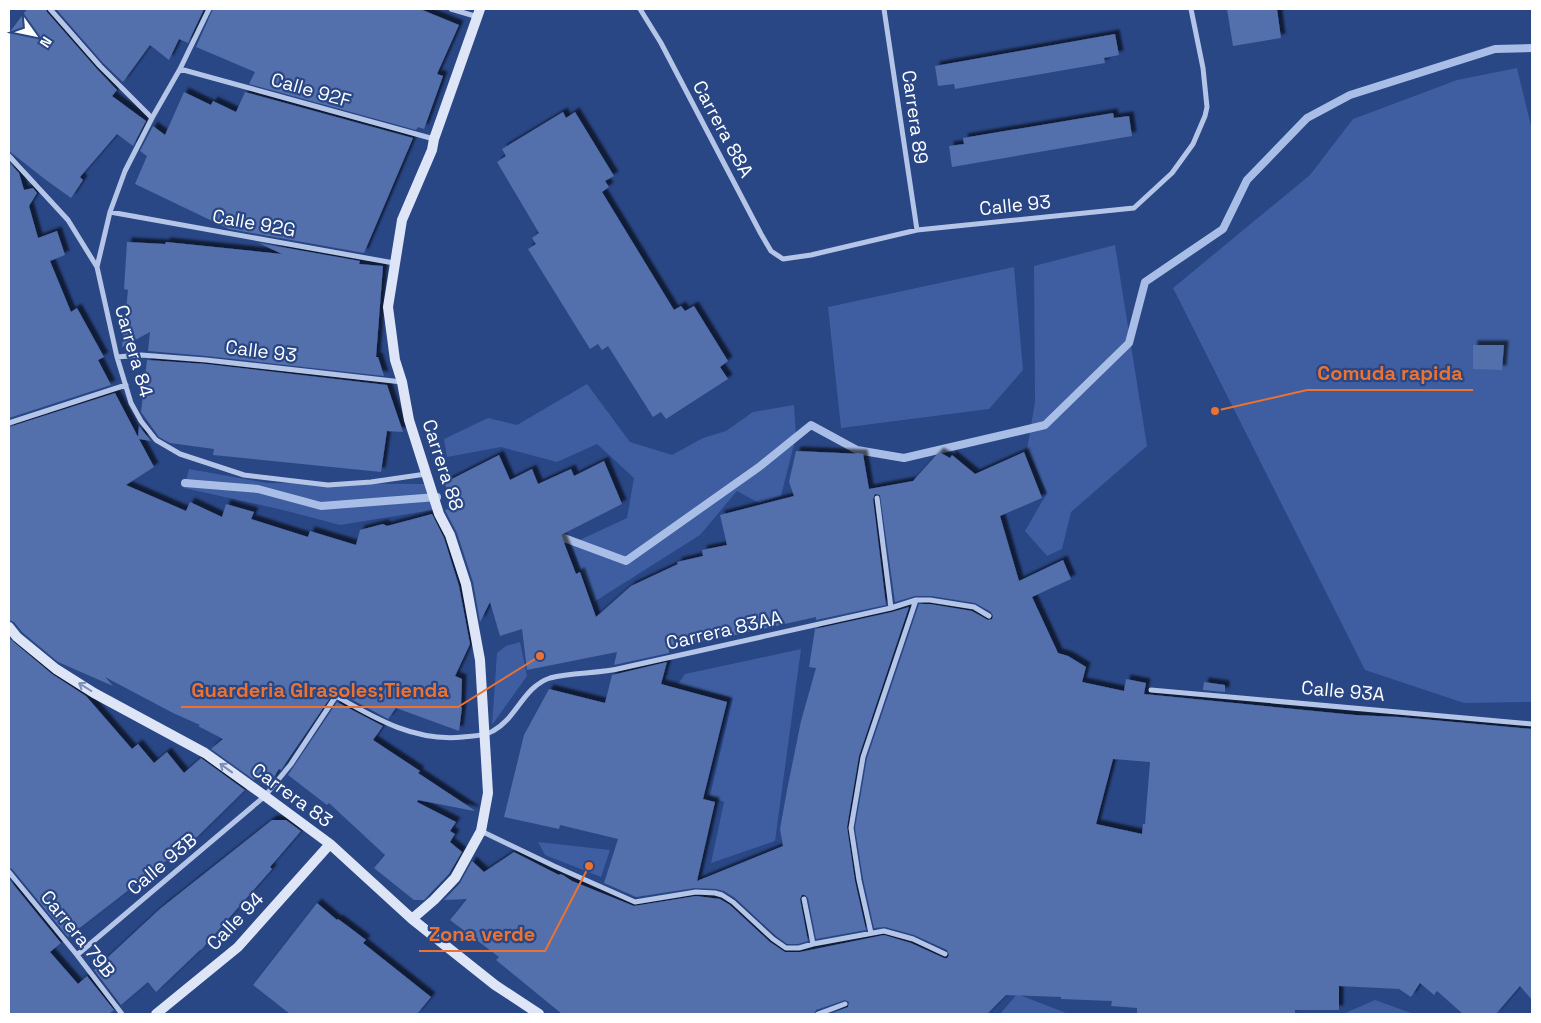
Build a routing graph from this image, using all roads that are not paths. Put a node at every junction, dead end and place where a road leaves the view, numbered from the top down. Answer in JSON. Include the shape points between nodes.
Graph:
{"nodes":[{"id":1,"x":50,"y":9,"type":"edge"},
{"id":2,"x":209,"y":9,"type":"edge"},
{"id":3,"x":450,"y":9,"type":"edge"},
{"id":4,"x":640,"y":9,"type":"edge"},
{"id":5,"x":884,"y":9,"type":"edge"},
{"id":6,"x":1191,"y":9,"type":"edge"},
{"id":7,"x":479,"y":13,"type":"edge"},
{"id":8,"x":180,"y":69,"type":"junction"},
{"id":9,"x":152,"y":118,"type":"junction"},
{"id":10,"x":434,"y":139,"type":"junction"},
{"id":11,"x":9,"y":156,"type":"edge"},
{"id":12,"x":110,"y":212,"type":"junction"},
{"id":13,"x":917,"y":230,"type":"junction"},
{"id":14,"x":783,"y":259,"type":"joint"},
{"id":15,"x":394,"y":262,"type":"junction"},
{"id":16,"x":97,"y":267,"type":"junction"},
{"id":17,"x":117,"y":357,"type":"junction"},
{"id":18,"x":402,"y":382,"type":"junction"},
{"id":19,"x":126,"y":385,"type":"junction"},
{"id":20,"x":9,"y":423,"type":"edge"},
{"id":21,"x":429,"y":479,"type":"junction"},
{"id":22,"x":877,"y":498,"type":"dead end"},
{"id":23,"x":916,"y":600,"type":"junction"},
{"id":24,"x":891,"y":608,"type":"junction"},
{"id":25,"x":989,"y":616,"type":"dead end"},
{"id":26,"x":9,"y":627,"type":"edge"},
{"id":27,"x":1151,"y":690,"type":"dead end"},
{"id":28,"x":1532,"y":724,"type":"edge"},
{"id":29,"x":483,"y":734,"type":"junction"},
{"id":30,"x":265,"y":796,"type":"junction"},
{"id":31,"x":481,"y":831,"type":"junction"},
{"id":32,"x":330,"y":844,"type":"junction"},
{"id":33,"x":9,"y":872,"type":"edge"},
{"id":34,"x":804,"y":899,"type":"dead end"},
{"id":35,"x":412,"y":919,"type":"junction"},
{"id":36,"x":871,"y":933,"type":"junction"},
{"id":37,"x":813,"y":944,"type":"junction"},
{"id":38,"x":945,"y":954,"type":"dead end"},
{"id":39,"x":77,"y":955,"type":"junction"},
{"id":40,"x":845,"y":1004,"type":"dead end"},
{"id":41,"x":122,"y":1014,"type":"edge"},
{"id":42,"x":156,"y":1014,"type":"edge"},
{"id":43,"x":539,"y":1014,"type":"edge"},
{"id":44,"x":818,"y":1014,"type":"edge"}],
"edges":[{"from":1,"to":9,"type":"street"},
{"from":2,"to":8,"type":"street","name":"Carrera 84"},
{"from":3,"to":7,"type":"street"},
{"from":4,"to":14,"type":"street","name":"Carrera 88A","via":[[761,234],[771,251]]},
{"from":5,"to":13,"type":"street","name":"Carrera 89"},
{"from":6,"to":13,"type":"street","name":"Calle 93","via":[[1203,68],[1205,116],[1193,144],[1172,173],[1134,208]]},
{"from":7,"to":10,"type":"street","name":"Carrera 88"},
{"from":8,"to":9,"type":"street","name":"Carrera 84"},
{"from":8,"to":10,"type":"street","name":"Calle 92F"},
{"from":9,"to":12,"type":"street","name":"Carrera 84","via":[[125,171]]},
{"from":10,"to":15,"type":"street","name":"Carrera 88","via":[[402,220]]},
{"from":11,"to":16,"type":"street","via":[[68,220]]},
{"from":12,"to":15,"type":"street","name":"Calle 92G"},
{"from":12,"to":16,"type":"street","name":"Carrera 84"},
{"from":13,"to":14,"type":"street","name":"Calle 93"},
{"from":15,"to":18,"type":"street","name":"Carrera 88","via":[[388,307],[395,360]]},
{"from":16,"to":17,"type":"street","name":"Carrera 84"},
{"from":17,"to":18,"type":"street","name":"Calle 93","via":[[141,355],[206,360]]},
{"from":17,"to":19,"type":"street","name":"Carrera 84"},
{"from":18,"to":21,"type":"street","name":"Carrera 88"},
{"from":19,"to":20,"type":"street"},
{"from":19,"to":21,"type":"street","name":"Carrera 84","via":[[131,403],[156,440],[180,454],[244,476],[328,485]]},
{"from":21,"to":29,"type":"street","name":"Carrera 88","via":[[466,584],[480,660]]},
{"from":22,"to":24,"type":"street"},
{"from":23,"to":24,"type":"street","name":"Carrera 83AA"},
{"from":23,"to":25,"type":"street","name":"Carrera 83AA","via":[[974,607]]},
{"from":23,"to":36,"type":"street","via":[[863,757],[851,828]]},
{"from":24,"to":29,"type":"street","name":"Carrera 83AA","via":[[616,670],[549,679],[534,686],[499,727]]},
{"from":30,"to":26,"type":"street","name":"Carrera 83","one_way":true,"via":[[204,753],[56,669],[16,637]]},
{"from":27,"to":28,"type":"street","name":"Calle 93A"},
{"from":29,"to":30,"type":"street","name":"Calle 93B","via":[[462,738],[417,734],[382,722],[336,696],[291,764]]},
{"from":29,"to":31,"type":"street","name":"Carrera 88","via":[[488,793]]},
{"from":30,"to":32,"type":"street","name":"Carrera 83"},
{"from":30,"to":39,"type":"street","name":"Calle 93B"},
{"from":31,"to":35,"type":"street","name":"Carrera 88","via":[[455,878]]},
{"from":31,"to":37,"type":"street","via":[[635,902],[715,892],[728,898],[780,945],[793,949]]},
{"from":32,"to":35,"type":"street","name":"Carrera 83"},
{"from":32,"to":42,"type":"street","name":"Calle 94","via":[[238,947]]},
{"from":33,"to":39,"type":"street","name":"Carrera 79B"},
{"from":34,"to":37,"type":"street"},
{"from":35,"to":43,"type":"street","name":"Carrera 83","via":[[495,985]]},
{"from":36,"to":37,"type":"street"},
{"from":36,"to":38,"type":"street","via":[[884,930]]},
{"from":39,"to":41,"type":"street","name":"Carrera 79B"},
{"from":40,"to":44,"type":"street"}]}
